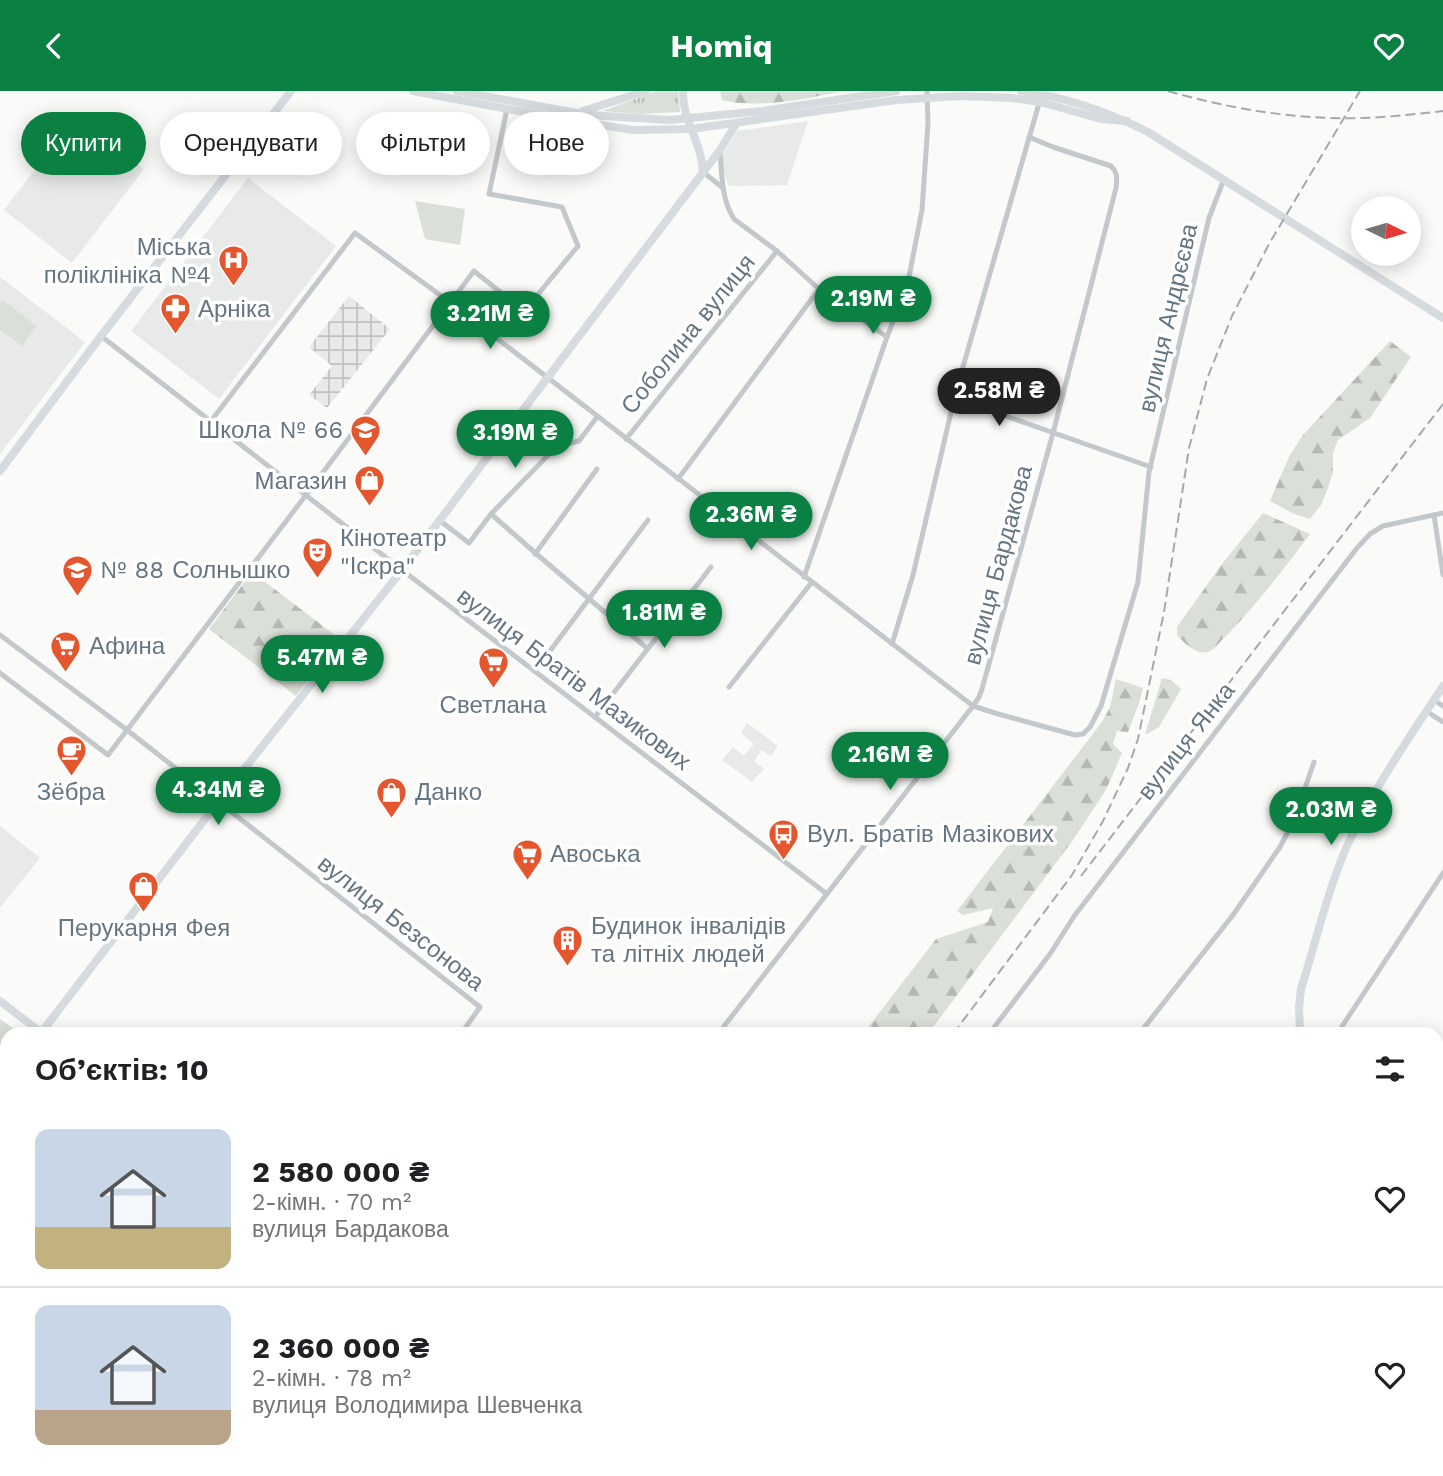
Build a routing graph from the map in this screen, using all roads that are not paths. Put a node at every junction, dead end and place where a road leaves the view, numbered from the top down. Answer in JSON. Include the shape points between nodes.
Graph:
{"nodes":[{"id":1,"x":291,"y":91,"type":"edge"},
{"id":2,"x":413,"y":91,"type":"edge"},
{"id":3,"x":457,"y":91,"type":"edge"},
{"id":4,"x":646,"y":91,"type":"edge"},
{"id":5,"x":896,"y":91,"type":"edge"},
{"id":6,"x":1021,"y":91,"type":"edge"},
{"id":7,"x":928,"y":94,"type":"edge"},
{"id":8,"x":683,"y":95,"type":"edge"},
{"id":9,"x":1040,"y":98,"type":"junction"},
{"id":10,"x":507,"y":109,"type":"junction"},
{"id":11,"x":572,"y":112,"type":"edge"},
{"id":12,"x":581,"y":112,"type":"edge"},
{"id":13,"x":609,"y":116,"type":"edge"},
{"id":14,"x":702,"y":117,"type":"junction"},
{"id":15,"x":686,"y":118,"type":"junction"},
{"id":16,"x":736,"y":124,"type":"junction"},
{"id":17,"x":691,"y":129,"type":"junction"},
{"id":18,"x":1029,"y":137,"type":"junction"},
{"id":19,"x":720,"y":150,"type":"junction"},
{"id":20,"x":703,"y":172,"type":"junction"},
{"id":21,"x":1224,"y":179,"type":"junction"},
{"id":22,"x":723,"y":188,"type":"junction"},
{"id":23,"x":777,"y":251,"type":"junction"},
{"id":24,"x":819,"y":289,"type":"junction"},
{"id":25,"x":450,"y":303,"type":"junction"},
{"id":26,"x":1443,"y":319,"type":"edge"},
{"id":27,"x":102,"y":336,"type":"junction"},
{"id":28,"x":887,"y":337,"type":"junction"},
{"id":29,"x":546,"y":378,"type":"junction"},
{"id":30,"x":954,"y":398,"type":"junction"},
{"id":31,"x":597,"y":417,"type":"junction"},
{"id":32,"x":211,"y":421,"type":"junction"},
{"id":33,"x":1053,"y":433,"type":"junction"},
{"id":34,"x":626,"y":439,"type":"junction"},
{"id":35,"x":1150,"y":467,"type":"junction"},
{"id":36,"x":597,"y":469,"type":"dead end"},
{"id":37,"x":0,"y":471,"type":"edge"},
{"id":38,"x":678,"y":479,"type":"junction"},
{"id":39,"x":306,"y":495,"type":"junction"},
{"id":40,"x":1443,"y":513,"type":"edge"},
{"id":41,"x":491,"y":514,"type":"junction"},
{"id":42,"x":1434,"y":515,"type":"junction"},
{"id":43,"x":439,"y":520,"type":"junction"},
{"id":44,"x":648,"y":520,"type":"dead end"},
{"id":45,"x":535,"y":554,"type":"junction"},
{"id":46,"x":712,"y":567,"type":"dead end"},
{"id":47,"x":402,"y":570,"type":"junction"},
{"id":48,"x":1443,"y":575,"type":"edge"},
{"id":49,"x":804,"y":576,"type":"junction"},
{"id":50,"x":812,"y":582,"type":"junction"},
{"id":51,"x":589,"y":600,"type":"junction"},
{"id":52,"x":0,"y":635,"type":"edge"},
{"id":53,"x":892,"y":644,"type":"junction"},
{"id":54,"x":648,"y":649,"type":"junction"},
{"id":55,"x":535,"y":671,"type":"junction"},
{"id":56,"x":0,"y":673,"type":"edge"},
{"id":57,"x":1443,"y":686,"type":"edge"},
{"id":58,"x":729,"y":687,"type":"dead end"},
{"id":59,"x":1434,"y":700,"type":"junction"},
{"id":60,"x":973,"y":706,"type":"junction"},
{"id":61,"x":1443,"y":706,"type":"edge"},
{"id":62,"x":1426,"y":711,"type":"junction"},
{"id":63,"x":595,"y":717,"type":"junction"},
{"id":64,"x":1443,"y":722,"type":"edge"},
{"id":65,"x":127,"y":730,"type":"junction"},
{"id":66,"x":1314,"y":762,"type":"dead end"},
{"id":67,"x":218,"y":802,"type":"junction"},
{"id":68,"x":1443,"y":873,"type":"edge"},
{"id":69,"x":827,"y":894,"type":"junction"},
{"id":70,"x":0,"y":1002,"type":"edge"},
{"id":71,"x":33,"y":1027,"type":"edge"},
{"id":72,"x":47,"y":1027,"type":"edge"},
{"id":73,"x":466,"y":1027,"type":"edge"},
{"id":74,"x":723,"y":1027,"type":"edge"},
{"id":75,"x":994,"y":1027,"type":"edge"},
{"id":76,"x":1145,"y":1027,"type":"edge"},
{"id":77,"x":1300,"y":1027,"type":"edge"},
{"id":78,"x":1342,"y":1027,"type":"edge"}],
"edges":[{"from":1,"to":27,"type":"street"},
{"from":2,"to":10,"type":"street"},
{"from":3,"to":11,"type":"street"},
{"from":4,"to":12,"type":"street"},
{"from":5,"to":14,"type":"street"},
{"from":6,"to":9,"type":"street"},
{"from":7,"to":9,"type":"street"},
{"from":7,"to":16,"type":"street"},
{"from":7,"to":28,"type":"street","via":[[922,210],[908,282]]},
{"from":8,"to":14,"type":"street","via":[[692,112]]},
{"from":8,"to":15,"type":"street"},
{"from":9,"to":18,"type":"street"},
{"from":9,"to":21,"type":"street","via":[[1081,104],[1126,121]]},
{"from":10,"to":17,"type":"street","via":[[633,130]]},
{"from":10,"to":25,"type":"street","via":[[489,194],[562,207],[578,246],[524,311],[474,271]]},
{"from":13,"to":15,"type":"street"},
{"from":14,"to":15,"type":"street"},
{"from":15,"to":17,"type":"street"},
{"from":16,"to":17,"type":"street"},
{"from":16,"to":19,"type":"street"},
{"from":17,"to":20,"type":"street"},
{"from":18,"to":30,"type":"street"},
{"from":18,"to":33,"type":"street","name":"вулиця Бардакова","via":[[1111,166],[1118,177]]},
{"from":19,"to":20,"type":"street"},
{"from":19,"to":22,"type":"street"},
{"from":20,"to":22,"type":"street"},
{"from":20,"to":29,"type":"street"},
{"from":21,"to":26,"type":"street"},
{"from":21,"to":35,"type":"street","name":"вулиця Андрєєва","via":[[1209,218]]},
{"from":22,"to":23,"type":"street","via":[[734,219]]},
{"from":23,"to":24,"type":"street"},
{"from":23,"to":34,"type":"street","name":"Соболина вулиця"},
{"from":24,"to":28,"type":"street"},
{"from":24,"to":38,"type":"street"},
{"from":25,"to":29,"type":"street"},
{"from":25,"to":32,"type":"street","via":[[355,233]]},
{"from":25,"to":39,"type":"street"},
{"from":27,"to":32,"type":"street","name":"вулиця Братів Мазикових"},
{"from":27,"to":37,"type":"street"},
{"from":28,"to":49,"type":"street"},
{"from":29,"to":31,"type":"street"},
{"from":29,"to":43,"type":"street"},
{"from":30,"to":33,"type":"street"},
{"from":30,"to":53,"type":"street","via":[[913,575]]},
{"from":31,"to":34,"type":"street"},
{"from":31,"to":41,"type":"street","via":[[579,441],[557,446]]},
{"from":32,"to":39,"type":"street","name":"вулиця Братів Мазикових"},
{"from":33,"to":35,"type":"street"},
{"from":33,"to":60,"type":"street","name":"вулиця Бардакова","via":[[982,689]]},
{"from":34,"to":38,"type":"street"},
{"from":35,"to":60,"type":"street","name":"вулиця Андрєєва","via":[[1138,582],[1101,706],[1090,727],[1075,735]]},
{"from":36,"to":45,"type":"street"},
{"from":38,"to":49,"type":"street"},
{"from":39,"to":47,"type":"street","name":"вулиця Братів Мазикових"},
{"from":39,"to":65,"type":"street"},
{"from":40,"to":42,"type":"street","name":"вулиця Янка"},
{"from":41,"to":43,"type":"street","via":[[469,543]]},
{"from":41,"to":45,"type":"street"},
{"from":42,"to":48,"type":"street"},
{"from":42,"to":75,"type":"street","name":"вулиця Янка","via":[[1383,526],[1357,548],[1074,915]]},
{"from":43,"to":47,"type":"street"},
{"from":44,"to":51,"type":"street"},
{"from":45,"to":51,"type":"street"},
{"from":46,"to":54,"type":"street"},
{"from":47,"to":55,"type":"street","name":"вулиця Братів Мазикових"},
{"from":47,"to":67,"type":"street"},
{"from":49,"to":50,"type":"street"},
{"from":50,"to":53,"type":"street"},
{"from":50,"to":58,"type":"street"},
{"from":51,"to":54,"type":"street"},
{"from":51,"to":55,"type":"street"},
{"from":52,"to":65,"type":"street","name":"вулиця Безсонова"},
{"from":53,"to":60,"type":"street"},
{"from":54,"to":63,"type":"street"},
{"from":55,"to":63,"type":"street","name":"вулиця Братів Мазикових"},
{"from":56,"to":65,"type":"street","via":[[108,755]]},
{"from":57,"to":59,"type":"street"},
{"from":59,"to":61,"type":"street"},
{"from":59,"to":62,"type":"street"},
{"from":60,"to":69,"type":"street","name":"вулиця Бардакова"},
{"from":62,"to":64,"type":"street"},
{"from":62,"to":77,"type":"street","via":[[1376,790],[1335,878],[1301,989]]},
{"from":63,"to":69,"type":"street","name":"вулиця Братів Мазикових"},
{"from":65,"to":67,"type":"street","name":"вулиця Безсонова"},
{"from":66,"to":76,"type":"street","via":[[1294,820],[1279,847],[1233,915]]},
{"from":67,"to":72,"type":"street"},
{"from":67,"to":73,"type":"street","name":"вулиця Безсонова","via":[[480,1007]]},
{"from":68,"to":78,"type":"street"},
{"from":69,"to":74,"type":"street","name":"вулиця Бардакова"},
{"from":70,"to":71,"type":"street"}]}
